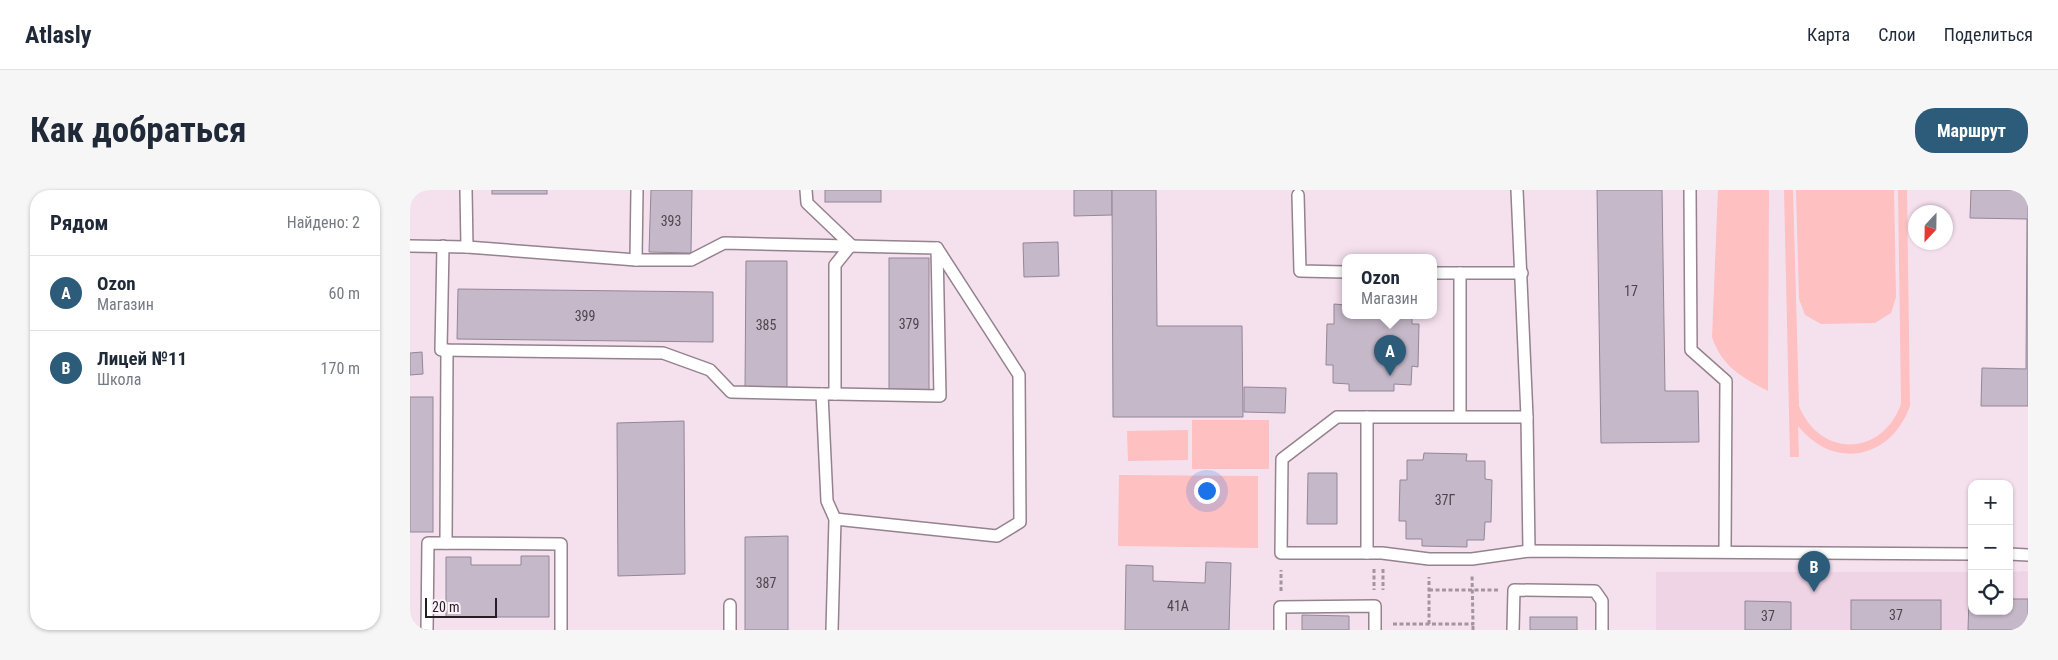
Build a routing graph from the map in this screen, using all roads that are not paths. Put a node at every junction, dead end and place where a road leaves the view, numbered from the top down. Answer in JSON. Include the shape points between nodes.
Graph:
{"nodes":[{"id":1,"x":466,"y":190,"type":"edge"},
{"id":2,"x":637,"y":190,"type":"edge"},
{"id":3,"x":806,"y":190,"type":"edge"},
{"id":4,"x":1517,"y":190,"type":"edge"},
{"id":5,"x":1690,"y":190,"type":"edge"},
{"id":6,"x":1298,"y":195,"type":"dead end"},
{"id":7,"x":850,"y":245,"type":"junction"},
{"id":8,"x":410,"y":246,"type":"edge"},
{"id":9,"x":443,"y":246,"type":"junction"},
{"id":10,"x":467,"y":247,"type":"junction"},
{"id":11,"x":937,"y":248,"type":"junction"},
{"id":12,"x":636,"y":260,"type":"junction"},
{"id":13,"x":1342,"y":272,"type":"edge"},
{"id":14,"x":1522,"y":272,"type":"junction"},
{"id":15,"x":1437,"y":273,"type":"edge"},
{"id":16,"x":1460,"y":274,"type":"junction"},
{"id":17,"x":447,"y":350,"type":"junction"},
{"id":18,"x":822,"y":394,"type":"junction"},
{"id":19,"x":835,"y":394,"type":"junction"},
{"id":20,"x":1460,"y":415,"type":"junction"},
{"id":21,"x":1367,"y":417,"type":"junction"},
{"id":22,"x":1527,"y":417,"type":"junction"},
{"id":23,"x":835,"y":519,"type":"junction"},
{"id":24,"x":446,"y":543,"type":"junction"},
{"id":25,"x":1529,"y":551,"type":"junction"},
{"id":26,"x":1725,"y":551,"type":"junction"},
{"id":27,"x":1371,"y":553,"type":"junction"},
{"id":28,"x":1968,"y":554,"type":"edge"},
{"id":29,"x":2013,"y":554,"type":"edge"},
{"id":30,"x":2028,"y":555,"type":"edge"},
{"id":31,"x":730,"y":605,"type":"dead end"},
{"id":32,"x":1375,"y":627,"type":"edge"},
{"id":33,"x":427,"y":630,"type":"edge"},
{"id":34,"x":561,"y":630,"type":"edge"},
{"id":35,"x":730,"y":630,"type":"edge"},
{"id":36,"x":832,"y":630,"type":"edge"},
{"id":37,"x":1280,"y":630,"type":"edge"},
{"id":38,"x":1514,"y":630,"type":"edge"},
{"id":39,"x":1602,"y":630,"type":"edge"}],
"edges":[{"from":1,"to":10,"type":"lane"},
{"from":2,"to":12,"type":"lane"},
{"from":3,"to":7,"type":"lane","via":[[807,203]]},
{"from":4,"to":14,"type":"lane","via":[[1516,216]]},
{"from":5,"to":26,"type":"lane","via":[[1691,350],[1726,381]]},
{"from":6,"to":13,"type":"lane","via":[[1300,271]]},
{"from":7,"to":11,"type":"lane"},
{"from":7,"to":12,"type":"lane","via":[[724,243],[691,260]]},
{"from":7,"to":19,"type":"lane","via":[[835,265]]},
{"from":8,"to":9,"type":"lane"},
{"from":9,"to":10,"type":"lane"},
{"from":9,"to":17,"type":"lane","via":[[440,350]]},
{"from":10,"to":12,"type":"lane"},
{"from":11,"to":19,"type":"lane","via":[[940,396]]},
{"from":11,"to":23,"type":"lane","via":[[1020,375],[1020,522],[997,536]]},
{"from":14,"to":16,"type":"lane"},
{"from":14,"to":22,"type":"lane"},
{"from":15,"to":16,"type":"lane"},
{"from":16,"to":20,"type":"lane"},
{"from":17,"to":18,"type":"lane","via":[[663,354],[710,370],[731,392]]},
{"from":17,"to":24,"type":"lane"},
{"from":18,"to":19,"type":"lane"},
{"from":18,"to":23,"type":"lane","via":[[827,501]]},
{"from":20,"to":21,"type":"lane"},
{"from":20,"to":22,"type":"lane"},
{"from":21,"to":27,"type":"lane"},
{"from":21,"to":27,"type":"lane","via":[[1337,417],[1282,460],[1282,553]]},
{"from":22,"to":25,"type":"lane"},
{"from":23,"to":36,"type":"lane"},
{"from":24,"to":33,"type":"lane","via":[[428,543]]},
{"from":24,"to":34,"type":"lane","via":[[561,544]]},
{"from":25,"to":26,"type":"lane"},
{"from":25,"to":27,"type":"lane","via":[[1472,559],[1429,559]]},
{"from":26,"to":28,"type":"lane"},
{"from":29,"to":30,"type":"lane"},
{"from":31,"to":35,"type":"lane"},
{"from":32,"to":37,"type":"lane","via":[[1375,606],[1280,607]]},
{"from":38,"to":39,"type":"lane","via":[[1514,590],[1595,591],[1602,601]]}]}
